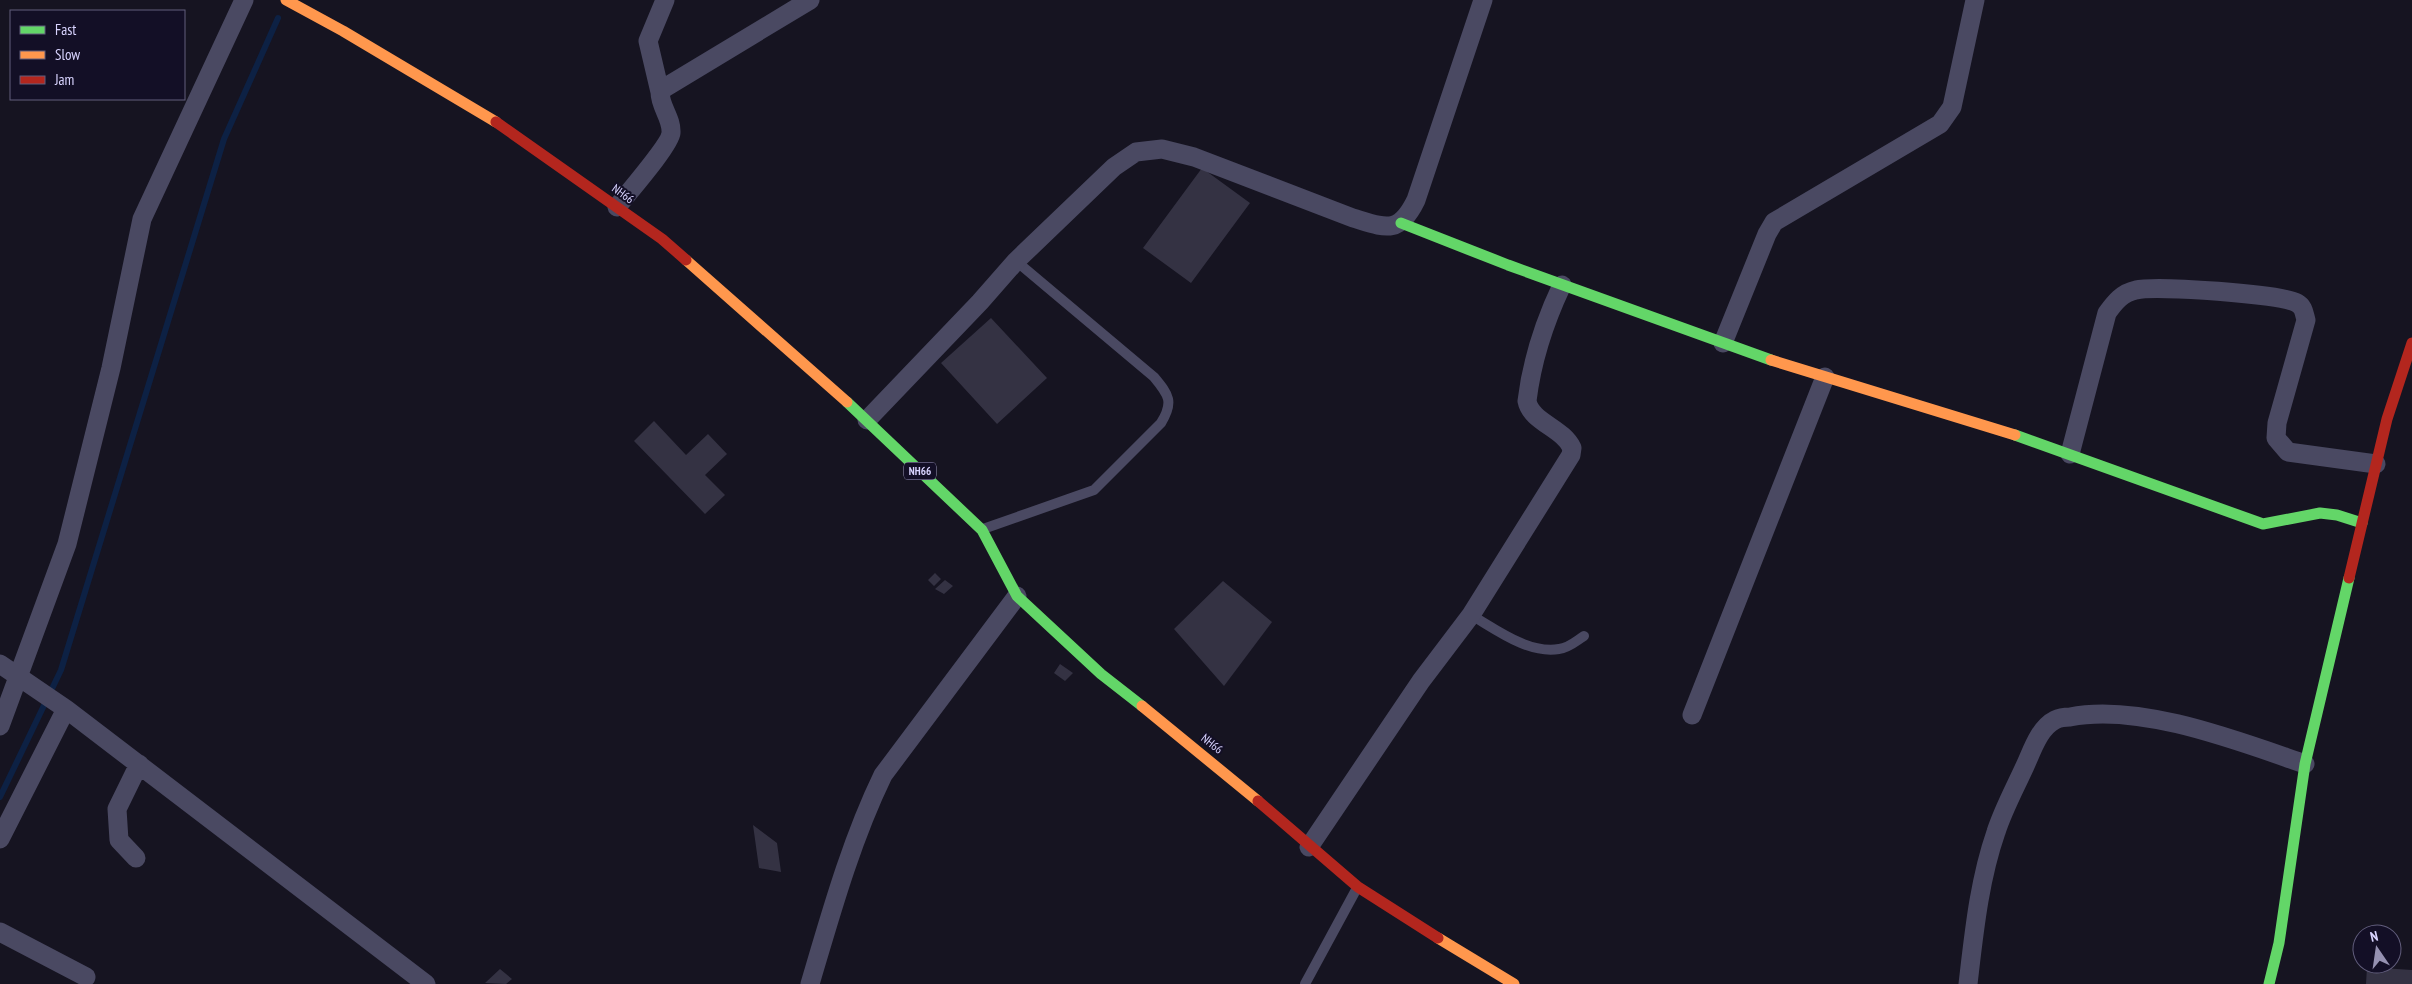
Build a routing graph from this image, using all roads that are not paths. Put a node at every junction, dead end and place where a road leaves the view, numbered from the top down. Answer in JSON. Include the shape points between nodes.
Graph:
{"nodes":[{"id":1,"x":244,"y":0,"type":"edge"},
{"id":2,"x":286,"y":0,"type":"edge"},
{"id":3,"x":664,"y":0,"type":"edge"},
{"id":4,"x":810,"y":0,"type":"edge"},
{"id":5,"x":1483,"y":0,"type":"edge"},
{"id":6,"x":1975,"y":0,"type":"edge"},
{"id":7,"x":660,"y":92,"type":"junction"},
{"id":8,"x":617,"y":207,"type":"junction"},
{"id":9,"x":1401,"y":223,"type":"junction"},
{"id":10,"x":1016,"y":260,"type":"junction"},
{"id":11,"x":1562,"y":285,"type":"junction"},
{"id":12,"x":2412,"y":342,"type":"edge"},
{"id":13,"x":1723,"y":343,"type":"junction"},
{"id":14,"x":1825,"y":377,"type":"junction"},
{"id":15,"x":867,"y":420,"type":"junction"},
{"id":16,"x":2070,"y":454,"type":"junction"},
{"id":17,"x":2376,"y":464,"type":"junction"},
{"id":18,"x":2362,"y":523,"type":"junction"},
{"id":19,"x":982,"y":530,"type":"junction"},
{"id":20,"x":1017,"y":596,"type":"junction"},
{"id":21,"x":1472,"y":615,"type":"junction"},
{"id":22,"x":1584,"y":636,"type":"dead end"},
{"id":23,"x":0,"y":664,"type":"edge"},
{"id":24,"x":23,"y":680,"type":"junction"},
{"id":25,"x":62,"y":706,"type":"junction"},
{"id":26,"x":1692,"y":715,"type":"dead end"},
{"id":27,"x":0,"y":726,"type":"edge"},
{"id":28,"x":139,"y":764,"type":"junction"},
{"id":29,"x":2305,"y":764,"type":"junction"},
{"id":30,"x":0,"y":839,"type":"edge"},
{"id":31,"x":1309,"y":847,"type":"junction"},
{"id":32,"x":136,"y":858,"type":"dead end"},
{"id":33,"x":1358,"y":887,"type":"junction"},
{"id":34,"x":0,"y":932,"type":"edge"},
{"id":35,"x":86,"y":977,"type":"dead end"},
{"id":36,"x":426,"y":984,"type":"edge"},
{"id":37,"x":810,"y":984,"type":"edge"},
{"id":38,"x":1305,"y":984,"type":"edge"},
{"id":39,"x":1514,"y":984,"type":"edge"},
{"id":40,"x":1968,"y":984,"type":"edge"},
{"id":41,"x":2269,"y":984,"type":"edge"}],
"edges":[{"from":1,"to":24,"type":"street","via":[[142,219],[111,368],[67,544]]},
{"from":2,"to":8,"type":"main road","name":"NH66","number":"NH66","via":[[509,130]]},
{"from":3,"to":7,"type":"street","via":[[648,41]]},
{"from":4,"to":7,"type":"street"},
{"from":5,"to":9,"type":"street","via":[[1416,200],[1408,218]]},
{"from":6,"to":13,"type":"street","via":[[1952,107],[1940,124],[1774,222]]},
{"from":7,"to":8,"type":"street","via":[[670,123],[670,139]]},
{"from":8,"to":15,"type":"main road","name":"NH66","number":"NH66","via":[[662,239]]},
{"from":9,"to":10,"type":"street","via":[[1380,226],[1353,218],[1194,157],[1162,149],[1136,152],[1114,167]]},
{"from":9,"to":11,"type":"main road"},
{"from":10,"to":15,"type":"street"},
{"from":10,"to":19,"type":"lane","via":[[1154,377],[1165,389],[1168,410],[1161,423],[1094,490]]},
{"from":11,"to":13,"type":"main road"},
{"from":11,"to":21,"type":"street","via":[[1537,346],[1527,401],[1528,408],[1535,415],[1568,440],[1571,455]]},
{"from":12,"to":17,"type":"main road"},
{"from":13,"to":14,"type":"main road"},
{"from":14,"to":16,"type":"main road"},
{"from":14,"to":26,"type":"street"},
{"from":15,"to":19,"type":"main road","name":"NH66","number":"NH66"},
{"from":16,"to":17,"type":"street","via":[[2107,313],[2127,292],[2148,288],[2296,302],[2303,308],[2306,320],[2277,423],[2276,438],[2288,452]]},
{"from":16,"to":18,"type":"main road","via":[[2263,524],[2329,513]]},
{"from":17,"to":18,"type":"main road"},
{"from":18,"to":29,"type":"main road"},
{"from":19,"to":20,"type":"main road","name":"NH66","number":"NH66"},
{"from":20,"to":31,"type":"main road","name":"NH66","number":"NH66","via":[[1101,674],[1215,764]]},
{"from":20,"to":37,"type":"street","via":[[884,775],[868,807]]},
{"from":21,"to":22,"type":"lane","via":[[1528,645],[1559,649]]},
{"from":21,"to":31,"type":"street","via":[[1421,681]]},
{"from":23,"to":24,"type":"street"},
{"from":24,"to":25,"type":"street"},
{"from":24,"to":27,"type":"street"},
{"from":25,"to":28,"type":"street"},
{"from":25,"to":30,"type":"street"},
{"from":28,"to":32,"type":"street","via":[[117,809],[119,840]]},
{"from":28,"to":36,"type":"street"},
{"from":29,"to":40,"type":"street","via":[[2241,742],[2158,720],[2106,714],[2055,719],[2043,730],[2034,746],[1996,832],[1977,910]]},
{"from":29,"to":41,"type":"main road","via":[[2279,943]]},
{"from":31,"to":33,"type":"main road","name":"NH66","number":"NH66"},
{"from":33,"to":38,"type":"lane"},
{"from":33,"to":39,"type":"main road","name":"NH66","number":"NH66"},
{"from":34,"to":35,"type":"street"}]}
